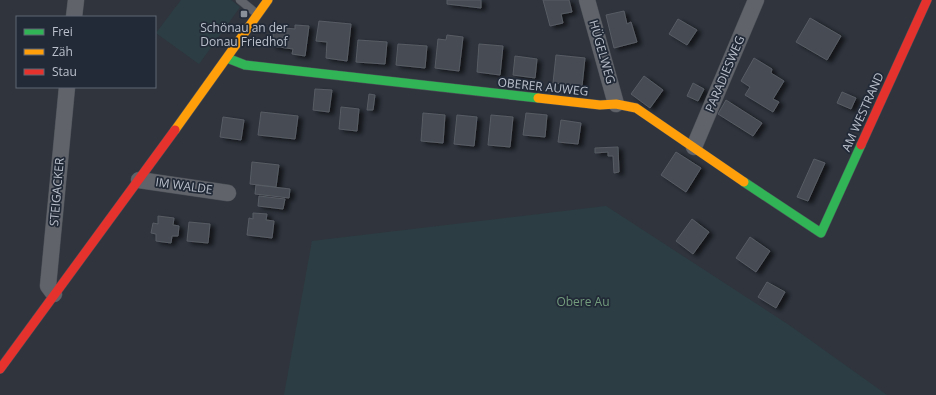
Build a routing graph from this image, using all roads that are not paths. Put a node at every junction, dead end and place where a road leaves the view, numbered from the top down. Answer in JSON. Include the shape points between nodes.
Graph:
{"nodes":[{"id":1,"x":76,"y":0,"type":"edge"},
{"id":2,"x":240,"y":0,"type":"edge"},
{"id":3,"x":268,"y":0,"type":"edge"},
{"id":4,"x":587,"y":0,"type":"edge"},
{"id":5,"x":756,"y":0,"type":"edge"},
{"id":6,"x":927,"y":0,"type":"edge"},
{"id":7,"x":258,"y":14,"type":"junction"},
{"id":8,"x":74,"y":16,"type":"edge"},
{"id":9,"x":227,"y":58,"type":"junction"},
{"id":10,"x":67,"y":88,"type":"edge"},
{"id":11,"x":616,"y":104,"type":"junction"},
{"id":12,"x":694,"y":147,"type":"junction"},
{"id":13,"x":139,"y":180,"type":"junction"},
{"id":14,"x":228,"y":193,"type":"dead end"},
{"id":15,"x":821,"y":233,"type":"joint"},
{"id":16,"x":54,"y":294,"type":"junction"},
{"id":17,"x":0,"y":369,"type":"edge"}],
"edges":[{"from":1,"to":8,"type":"street"},
{"from":2,"to":7,"type":"lane"},
{"from":3,"to":7,"type":"street"},
{"from":4,"to":11,"type":"street","name":"HÜGELWEG"},
{"from":5,"to":12,"type":"street","name":"PARADIESWEG"},
{"from":6,"to":15,"type":"street","name":"AM WESTRAND"},
{"from":7,"to":9,"type":"street"},
{"from":9,"to":11,"type":"street","name":"OBERER AUWEG","via":[[245,65],[600,105]]},
{"from":9,"to":13,"type":"street"},
{"from":10,"to":16,"type":"street","name":"STEIGACKER","via":[[48,286]]},
{"from":11,"to":12,"type":"street","name":"OBERER AUWEG","via":[[636,108]]},
{"from":12,"to":15,"type":"street","name":"OBERER AUWEG"},
{"from":13,"to":14,"type":"street","name":"IM WALDE"},
{"from":13,"to":16,"type":"street"},
{"from":16,"to":17,"type":"street"}]}
